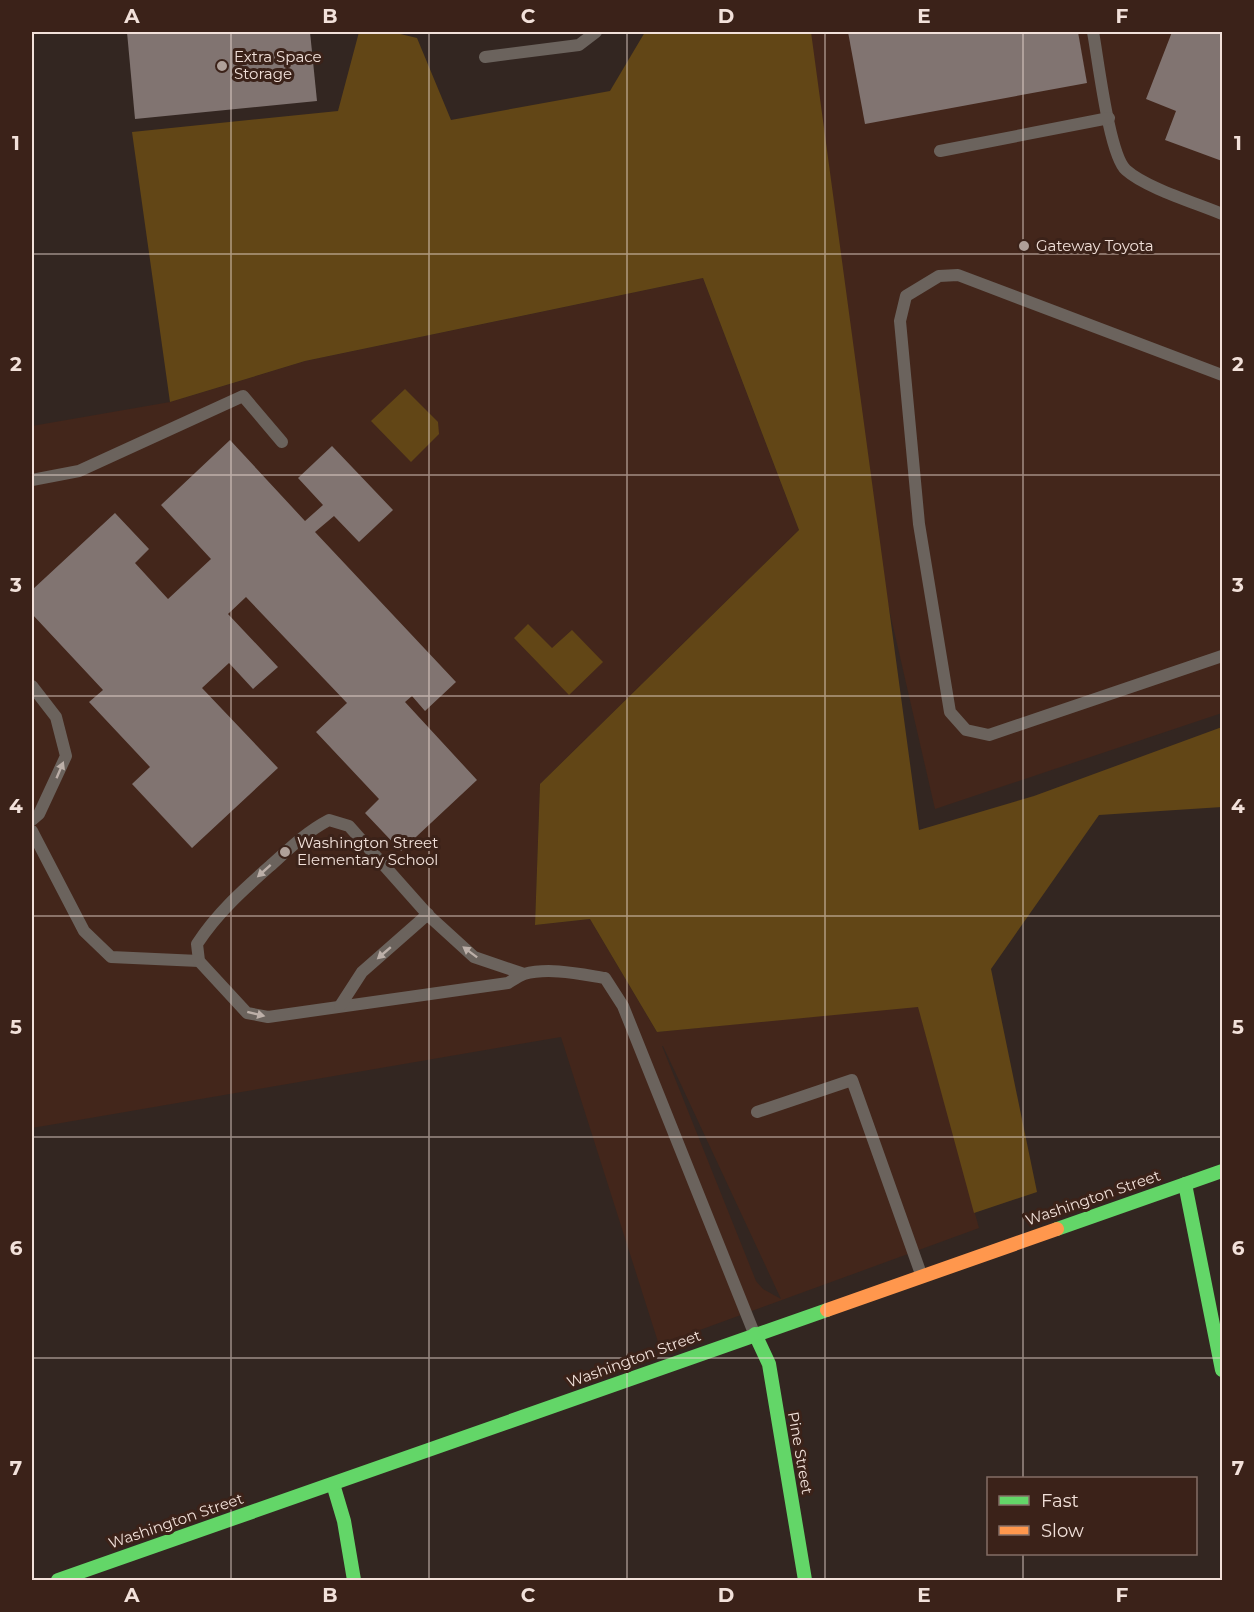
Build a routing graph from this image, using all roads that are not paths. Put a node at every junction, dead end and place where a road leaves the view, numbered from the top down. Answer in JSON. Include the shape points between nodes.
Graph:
{"nodes":[{"id":1,"x":596,"y":32,"type":"edge"},
{"id":2,"x":1093,"y":32,"type":"edge"},
{"id":3,"x":485,"y":57,"type":"dead end"},
{"id":4,"x":1109,"y":118,"type":"junction"},
{"id":5,"x":940,"y":151,"type":"dead end"},
{"id":6,"x":1222,"y":214,"type":"edge"},
{"id":7,"x":1222,"y":375,"type":"edge"},
{"id":8,"x":282,"y":442,"type":"dead end"},
{"id":9,"x":32,"y":480,"type":"edge"},
{"id":10,"x":1222,"y":656,"type":"edge"},
{"id":11,"x":32,"y":686,"type":"edge"},
{"id":12,"x":32,"y":820,"type":"edge"},
{"id":13,"x":32,"y":831,"type":"edge"},
{"id":14,"x":428,"y":914,"type":"junction"},
{"id":15,"x":200,"y":961,"type":"junction"},
{"id":16,"x":524,"y":974,"type":"junction"},
{"id":17,"x":340,"y":1006,"type":"junction"},
{"id":18,"x":757,"y":1112,"type":"dead end"},
{"id":19,"x":1222,"y":1171,"type":"edge"},
{"id":20,"x":1185,"y":1184,"type":"junction"},
{"id":21,"x":922,"y":1275,"type":"junction"},
{"id":22,"x":755,"y":1334,"type":"junction"},
{"id":23,"x":1222,"y":1370,"type":"edge"},
{"id":24,"x":333,"y":1484,"type":"junction"},
{"id":25,"x":58,"y":1581,"type":"edge"},
{"id":26,"x":354,"y":1581,"type":"edge"},
{"id":27,"x":805,"y":1581,"type":"edge"}],
"edges":[{"from":1,"to":3,"type":"lane","via":[[579,45]]},
{"from":2,"to":4,"type":"lane"},
{"from":4,"to":5,"type":"lane"},
{"from":4,"to":6,"type":"lane","via":[[1124,168],[1139,179]]},
{"from":7,"to":10,"type":"lane","via":[[958,275],[939,276],[906,296],[900,321],[919,524],[950,712],[966,730],[990,735]]},
{"from":8,"to":9,"type":"lane","via":[[243,396],[79,471]]},
{"from":12,"to":11,"type":"lane","one_way":true,"via":[[39,814],[66,756],[56,717]]},
{"from":13,"to":15,"type":"lane","via":[[84,931],[111,957]]},
{"from":14,"to":15,"type":"lane","one_way":true,"via":[[349,826],[329,820],[310,831],[228,904],[197,944]]},
{"from":16,"to":14,"type":"lane","one_way":true,"via":[[474,957]]},
{"from":14,"to":17,"type":"lane","one_way":true,"via":[[362,972]]},
{"from":15,"to":17,"type":"lane","one_way":true,"via":[[247,1013],[268,1017]]},
{"from":16,"to":17,"type":"lane","via":[[508,983]]},
{"from":16,"to":22,"type":"lane","via":[[574,973],[605,978],[623,1006]]},
{"from":18,"to":21,"type":"lane","via":[[852,1080]]},
{"from":19,"to":20,"type":"main road","name":"Washington Street"},
{"from":20,"to":21,"type":"main road","name":"Washington Street"},
{"from":20,"to":23,"type":"main road"},
{"from":21,"to":22,"type":"main road","name":"Washington Street"},
{"from":22,"to":24,"type":"main road","name":"Washington Street"},
{"from":22,"to":27,"type":"main road","name":"Pine Street","via":[[769,1364]]},
{"from":24,"to":25,"type":"main road","name":"Washington Street"},
{"from":24,"to":26,"type":"main road"}]}
